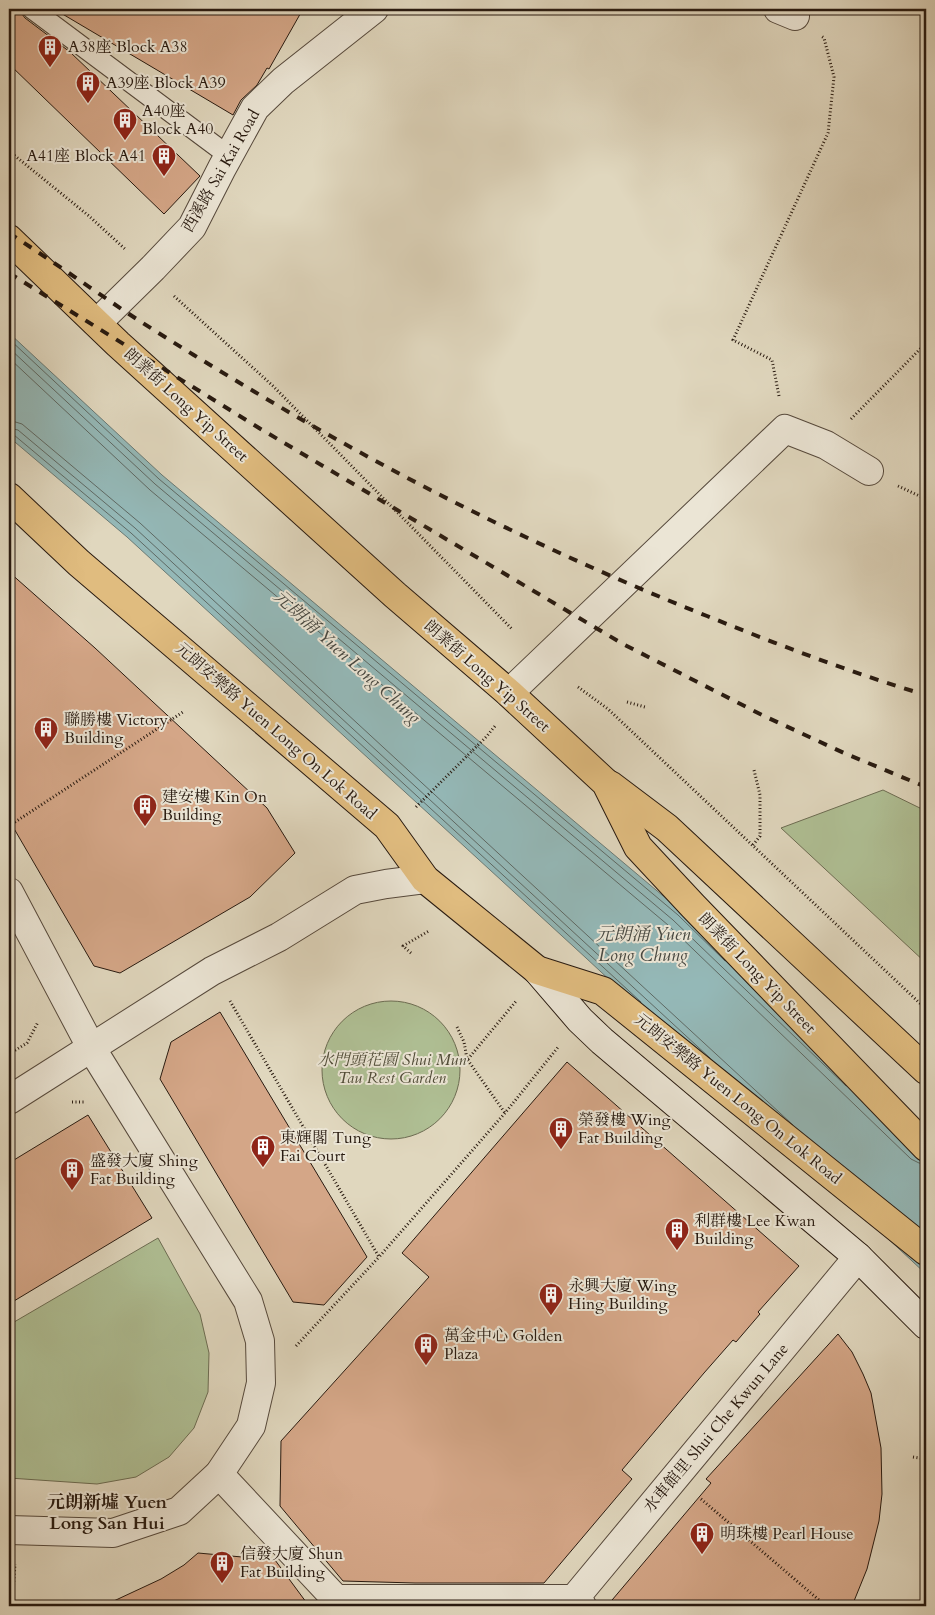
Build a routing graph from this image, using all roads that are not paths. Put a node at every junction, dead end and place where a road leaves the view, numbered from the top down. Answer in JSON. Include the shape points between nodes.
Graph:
{"nodes":[{"id":1,"x":32,"y":9,"type":"edge"},
{"id":2,"x":374,"y":9,"type":"edge"},
{"id":3,"x":229,"y":156,"type":"junction"},
{"id":4,"x":9,"y":239,"type":"edge"},
{"id":5,"x":97,"y":323,"type":"junction"},
{"id":6,"x":869,"y":471,"type":"dead end"},
{"id":7,"x":9,"y":497,"type":"edge"},
{"id":8,"x":509,"y":693,"type":"junction"},
{"id":9,"x":606,"y":783,"type":"junction"},
{"id":10,"x":425,"y":879,"type":"junction"},
{"id":11,"x":9,"y":892,"type":"edge"},
{"id":12,"x":537,"y":970,"type":"junction"},
{"id":13,"x":92,"y":1048,"type":"junction"},
{"id":14,"x":926,"y":1070,"type":"edge"},
{"id":15,"x":9,"y":1100,"type":"edge"},
{"id":16,"x":926,"y":1147,"type":"edge"},
{"id":17,"x":926,"y":1251,"type":"edge"},
{"id":18,"x":858,"y":1257,"type":"junction"},
{"id":19,"x":926,"y":1325,"type":"edge"},
{"id":20,"x":220,"y":1474,"type":"junction"},
{"id":21,"x":12,"y":1543,"type":"edge"},
{"id":22,"x":578,"y":1603,"type":"edge"}],
"edges":[{"from":1,"to":3,"type":"lane"},
{"from":2,"to":3,"type":"street","name":"西溪路 Sai Kai Road","via":[[283,81],[255,108]]},
{"from":3,"to":5,"type":"street","name":"西溪路 Sai Kai Road","via":[[192,227]]},
{"from":4,"to":5,"type":"main road","name":"朗業街 Long Yip Street"},
{"from":5,"to":8,"type":"main road","name":"朗業街 Long Yip Street","via":[[395,595]]},
{"from":6,"to":8,"type":"street","via":[[826,445],[785,429]]},
{"from":7,"to":10,"type":"main road","name":"元朗安樂路 Yuen Long On Lok Road","via":[[79,562],[387,826]]},
{"from":8,"to":9,"type":"main road","name":"朗業街 Long Yip Street"},
{"from":9,"to":14,"type":"main road","via":[[667,828]]},
{"from":9,"to":16,"type":"main road","name":"朗業街 Long Yip Street","via":[[638,847]]},
{"from":10,"to":12,"type":"main road","name":"元朗安樂路 Yuen Long On Lok Road"},
{"from":10,"to":13,"type":"street","via":[[356,890],[279,937],[212,971]]},
{"from":11,"to":13,"type":"street"},
{"from":12,"to":17,"type":"main road","name":"元朗安樂路 Yuen Long On Lok Road","via":[[603,991]]},
{"from":12,"to":18,"type":"street","name":"元朗安樂路 Yuen Long On Lok Road","via":[[580,1020],[602,1040]]},
{"from":13,"to":15,"type":"street"},
{"from":13,"to":20,"type":"street","via":[[248,1301],[260,1341],[261,1382],[251,1426]]},
{"from":18,"to":19,"type":"street","name":"元朗安樂路 Yuen Long On Lok Road"},
{"from":18,"to":22,"type":"street","name":"水車館里 Shui Che Kwun Lane"},
{"from":20,"to":21,"type":"street","via":[[179,1511],[113,1533]]},
{"from":20,"to":22,"type":"street","name":"水車館里 Shui Che Kwun Lane","via":[[336,1600]]}]}
